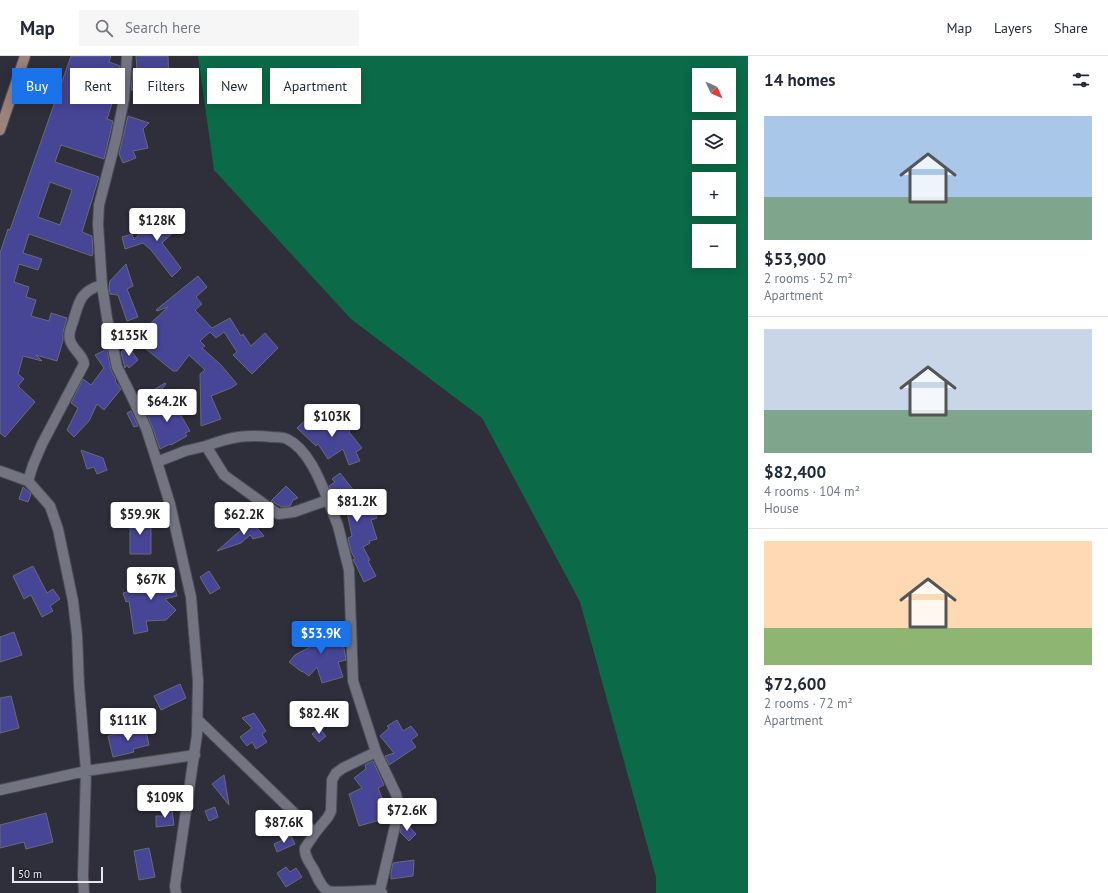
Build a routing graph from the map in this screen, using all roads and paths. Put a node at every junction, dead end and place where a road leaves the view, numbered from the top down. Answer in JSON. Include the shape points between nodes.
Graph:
{"nodes":[{"id":1,"x":25,"y":56,"type":"edge"},
{"id":2,"x":128,"y":56,"type":"edge"},
{"id":3,"x":0,"y":130,"type":"edge"},
{"id":4,"x":102,"y":285,"type":"junction"},
{"id":5,"x":206,"y":446,"type":"junction"},
{"id":6,"x":157,"y":462,"type":"junction"},
{"id":7,"x":0,"y":470,"type":"edge"},
{"id":8,"x":28,"y":481,"type":"junction"},
{"id":9,"x":328,"y":500,"type":"junction"},
{"id":10,"x":197,"y":719,"type":"junction"},
{"id":11,"x":376,"y":752,"type":"junction"},
{"id":12,"x":195,"y":756,"type":"junction"},
{"id":13,"x":86,"y":771,"type":"junction"},
{"id":14,"x":0,"y":790,"type":"edge"},
{"id":15,"x":315,"y":833,"type":"junction"},
{"id":16,"x":381,"y":891,"type":"edge"},
{"id":17,"x":84,"y":893,"type":"edge"},
{"id":18,"x":176,"y":893,"type":"edge"}],
"edges":[{"from":1,"to":3,"type":"main road"},
{"from":2,"to":4,"type":"street","via":[[124,99],[99,205]]},
{"from":4,"to":6,"type":"street","via":[[116,368],[146,428]]},
{"from":4,"to":8,"type":"street","via":[[86,293],[77,306],[69,338],[84,364],[42,444]]},
{"from":5,"to":6,"type":"street"},
{"from":5,"to":9,"type":"street","via":[[224,474],[278,514],[294,512]]},
{"from":5,"to":9,"type":"street","via":[[231,437],[254,435],[287,439],[307,458],[318,475]]},
{"from":6,"to":10,"type":"street","via":[[170,504],[191,597],[198,681]]},
{"from":7,"to":8,"type":"street"},
{"from":8,"to":13,"type":"street","via":[[50,506],[54,516],[73,601]]},
{"from":9,"to":11,"type":"street","via":[[338,526],[349,570],[353,681]]},
{"from":10,"to":12,"type":"street"},
{"from":10,"to":15,"type":"street"},
{"from":11,"to":15,"type":"street","via":[[336,773],[332,780],[331,810]]},
{"from":11,"to":16,"type":"street","via":[[396,794],[399,809]]},
{"from":12,"to":13,"type":"street"},
{"from":12,"to":18,"type":"street"},
{"from":13,"to":14,"type":"street"},
{"from":13,"to":17,"type":"street","via":[[82,876]]},
{"from":15,"to":16,"type":"street","via":[[305,848],[305,854],[324,888],[334,893]]}]}
